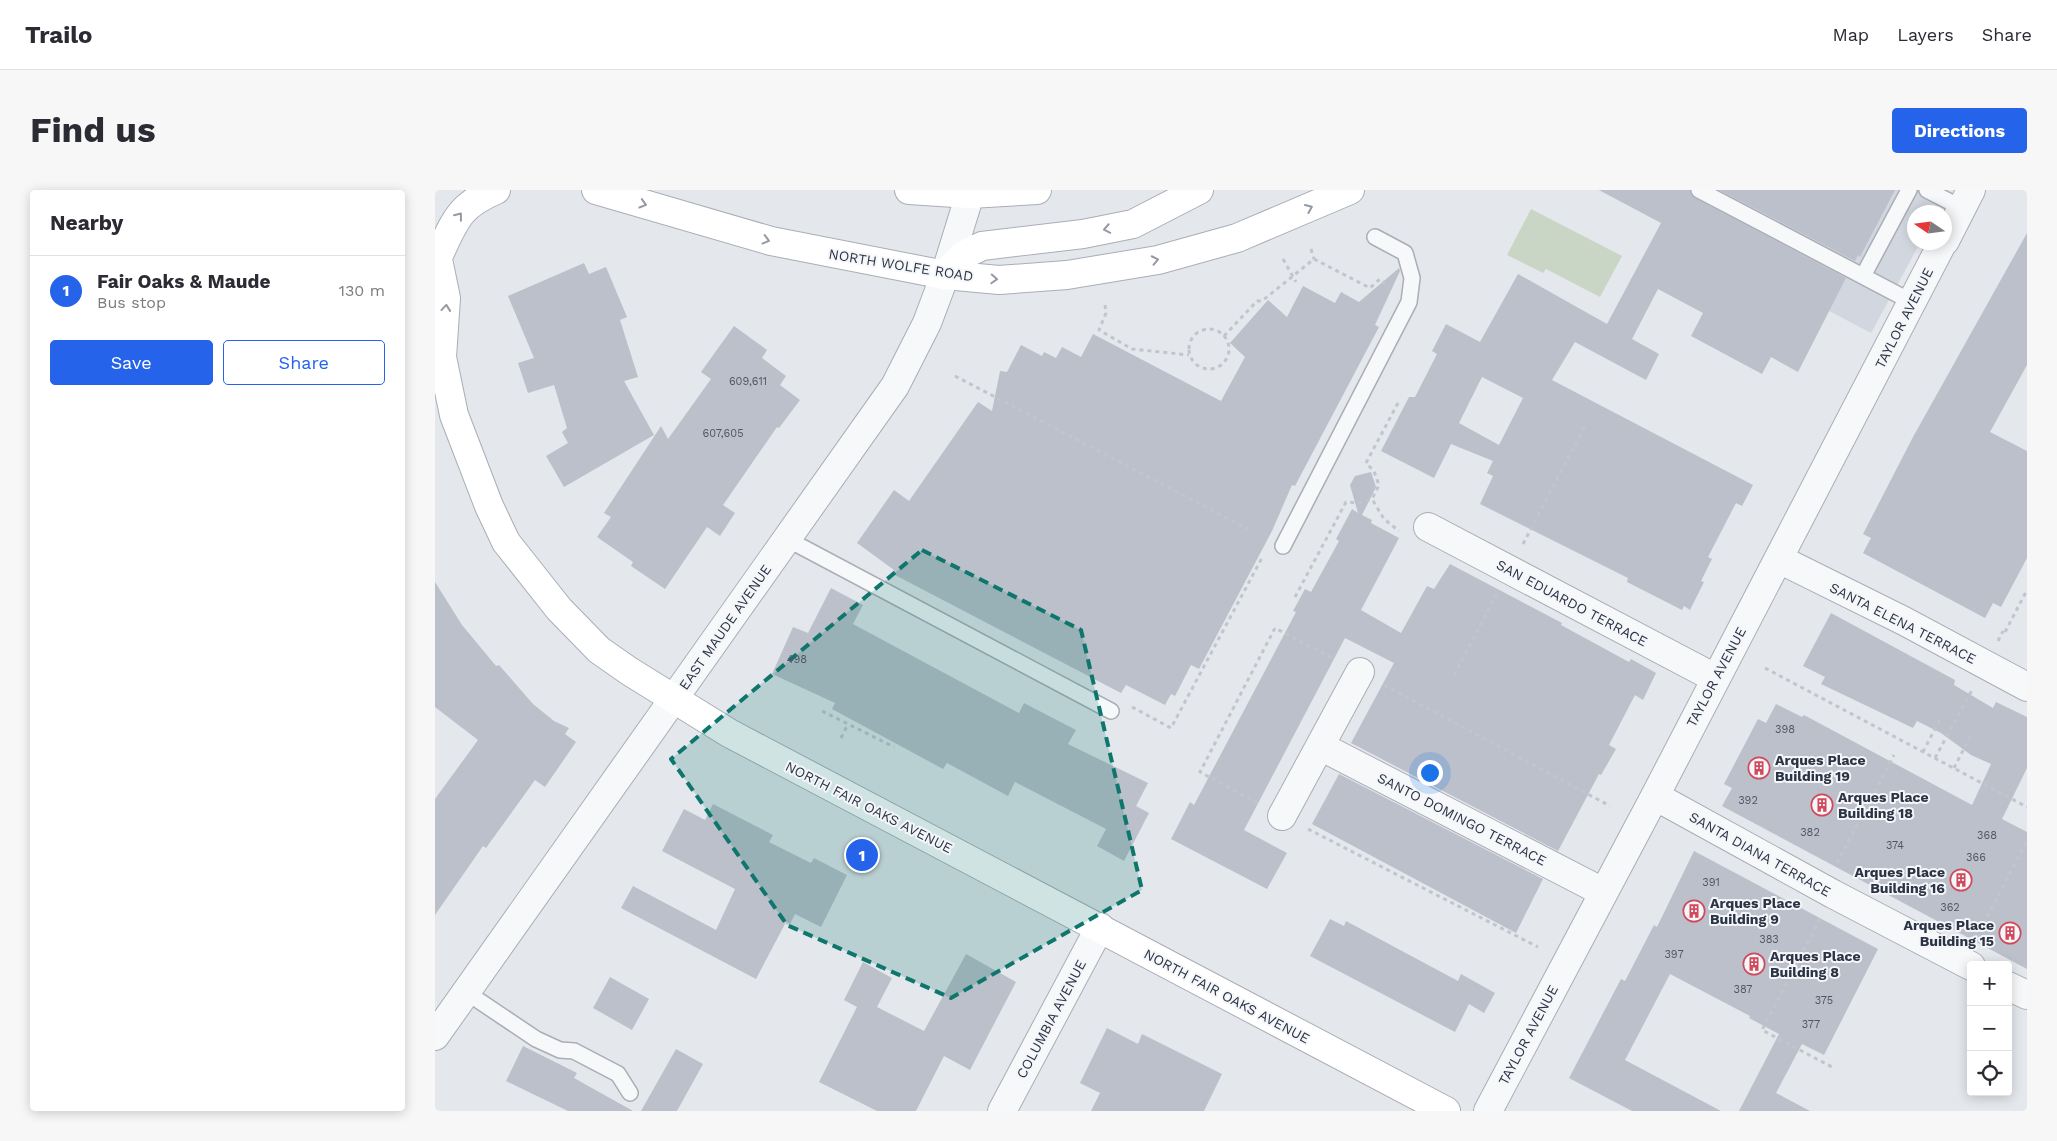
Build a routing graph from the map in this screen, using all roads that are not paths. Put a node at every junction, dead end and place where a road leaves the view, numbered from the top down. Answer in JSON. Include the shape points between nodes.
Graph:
{"nodes":[{"id":1,"x":496,"y":190,"type":"edge"},
{"id":2,"x":597,"y":190,"type":"edge"},
{"id":3,"x":909,"y":190,"type":"edge"},
{"id":4,"x":1037,"y":190,"type":"edge"},
{"id":5,"x":1199,"y":190,"type":"edge"},
{"id":6,"x":1351,"y":190,"type":"edge"},
{"id":7,"x":1699,"y":190,"type":"edge"},
{"id":8,"x":1909,"y":190,"type":"edge"},
{"id":9,"x":1927,"y":190,"type":"edge"},
{"id":10,"x":970,"y":192,"type":"edge"},
{"id":11,"x":1966,"y":199,"type":"edge"},
{"id":12,"x":1952,"y":226,"type":"edge"},
{"id":13,"x":1375,"y":237,"type":"dead end"},
{"id":14,"x":1940,"y":250,"type":"edge"},
{"id":15,"x":437,"y":251,"type":"edge"},
{"id":16,"x":945,"y":275,"type":"junction"},
{"id":17,"x":1863,"y":276,"type":"junction"},
{"id":18,"x":1912,"y":302,"type":"junction"},
{"id":19,"x":438,"y":351,"type":"edge"},
{"id":20,"x":1417,"y":531,"type":"road end"},
{"id":21,"x":787,"y":539,"type":"junction"},
{"id":22,"x":1283,"y":546,"type":"dead end"},
{"id":23,"x":1779,"y":559,"type":"junction"},
{"id":24,"x":1360,"y":672,"type":"dead end"},
{"id":25,"x":1715,"y":678,"type":"junction"},
{"id":26,"x":2027,"y":687,"type":"edge"},
{"id":27,"x":674,"y":700,"type":"junction"},
{"id":28,"x":1111,"y":711,"type":"dead end"},
{"id":29,"x":1321,"y":746,"type":"junction"},
{"id":30,"x":1655,"y":796,"type":"junction"},
{"id":31,"x":1282,"y":816,"type":"dead end"},
{"id":32,"x":1603,"y":892,"type":"junction"},
{"id":33,"x":1100,"y":927,"type":"junction"},
{"id":34,"x":1967,"y":964,"type":"edge"},
{"id":35,"x":2012,"y":988,"type":"edge"},
{"id":36,"x":466,"y":992,"type":"junction"},
{"id":37,"x":2027,"y":995,"type":"edge"},
{"id":38,"x":435,"y":1036,"type":"edge"},
{"id":39,"x":629,"y":1093,"type":"dead end"},
{"id":40,"x":1002,"y":1111,"type":"edge"},
{"id":41,"x":1446,"y":1111,"type":"edge"},
{"id":42,"x":1488,"y":1111,"type":"edge"}],
"edges":[{"from":15,"to":1,"type":"main road","one_way":true,"via":[[463,210],[475,199]]},
{"from":2,"to":16,"type":"main road","name":"NORTH WOLFE ROAD","one_way":true,"via":[[771,241]]},
{"from":3,"to":10,"type":"main road"},
{"from":4,"to":10,"type":"main road"},
{"from":5,"to":16,"type":"main road","one_way":true,"via":[[1133,224],[1083,234],[982,246],[962,256]]},
{"from":16,"to":6,"type":"main road","name":"NORTH WOLFE ROAD","one_way":true,"via":[[999,280],[1099,270],[1158,260],[1237,238]]},
{"from":7,"to":17,"type":"lane"},
{"from":8,"to":17,"type":"lane"},
{"from":9,"to":11,"type":"lane"},
{"from":10,"to":16,"type":"street","name":"EAST MAUDE AVENUE"},
{"from":11,"to":12,"type":"street","name":"TAYLOR AVENUE"},
{"from":13,"to":22,"type":"lane","via":[[1405,253],[1412,278],[1409,302]]},
{"from":14,"to":18,"type":"street","name":"TAYLOR AVENUE"},
{"from":19,"to":15,"type":"main road","name":"NORTH FAIR OAKS AVENUE","one_way":true,"via":[[446,298]]},
{"from":16,"to":21,"type":"street","name":"EAST MAUDE AVENUE","via":[[927,323],[895,386]]},
{"from":17,"to":18,"type":"lane"},
{"from":18,"to":23,"type":"street","name":"TAYLOR AVENUE"},
{"from":19,"to":27,"type":"main road","name":"NORTH FAIR OAKS AVENUE","via":[[454,415],[506,542],[559,609],[599,650]]},
{"from":20,"to":25,"type":"street","name":"SAN EDUARDO TERRACE"},
{"from":21,"to":27,"type":"street","name":"EAST MAUDE AVENUE"},
{"from":21,"to":28,"type":"lane"},
{"from":23,"to":25,"type":"street","name":"TAYLOR AVENUE"},
{"from":23,"to":26,"type":"street","name":"SANTA ELENA TERRACE"},
{"from":24,"to":29,"type":"street"},
{"from":25,"to":30,"type":"street","name":"TAYLOR AVENUE"},
{"from":27,"to":33,"type":"main road","name":"NORTH FAIR OAKS AVENUE","via":[[809,776]]},
{"from":27,"to":36,"type":"street","name":"EAST MAUDE AVENUE"},
{"from":29,"to":31,"type":"street"},
{"from":29,"to":32,"type":"street","name":"SANTO DOMINGO TERRACE"},
{"from":30,"to":32,"type":"street","name":"TAYLOR AVENUE"},
{"from":30,"to":34,"type":"street","name":"SANTA DIANA TERRACE"},
{"from":32,"to":42,"type":"street","name":"TAYLOR AVENUE"},
{"from":33,"to":40,"type":"street","name":"COLUMBIA AVENUE"},
{"from":33,"to":41,"type":"main road","name":"NORTH FAIR OAKS AVENUE"},
{"from":35,"to":37,"type":"street"},
{"from":36,"to":38,"type":"street","name":"EAST MAUDE AVENUE"},
{"from":36,"to":39,"type":"lane","via":[[536,1039],[560,1050],[573,1051],[617,1074]]}]}
